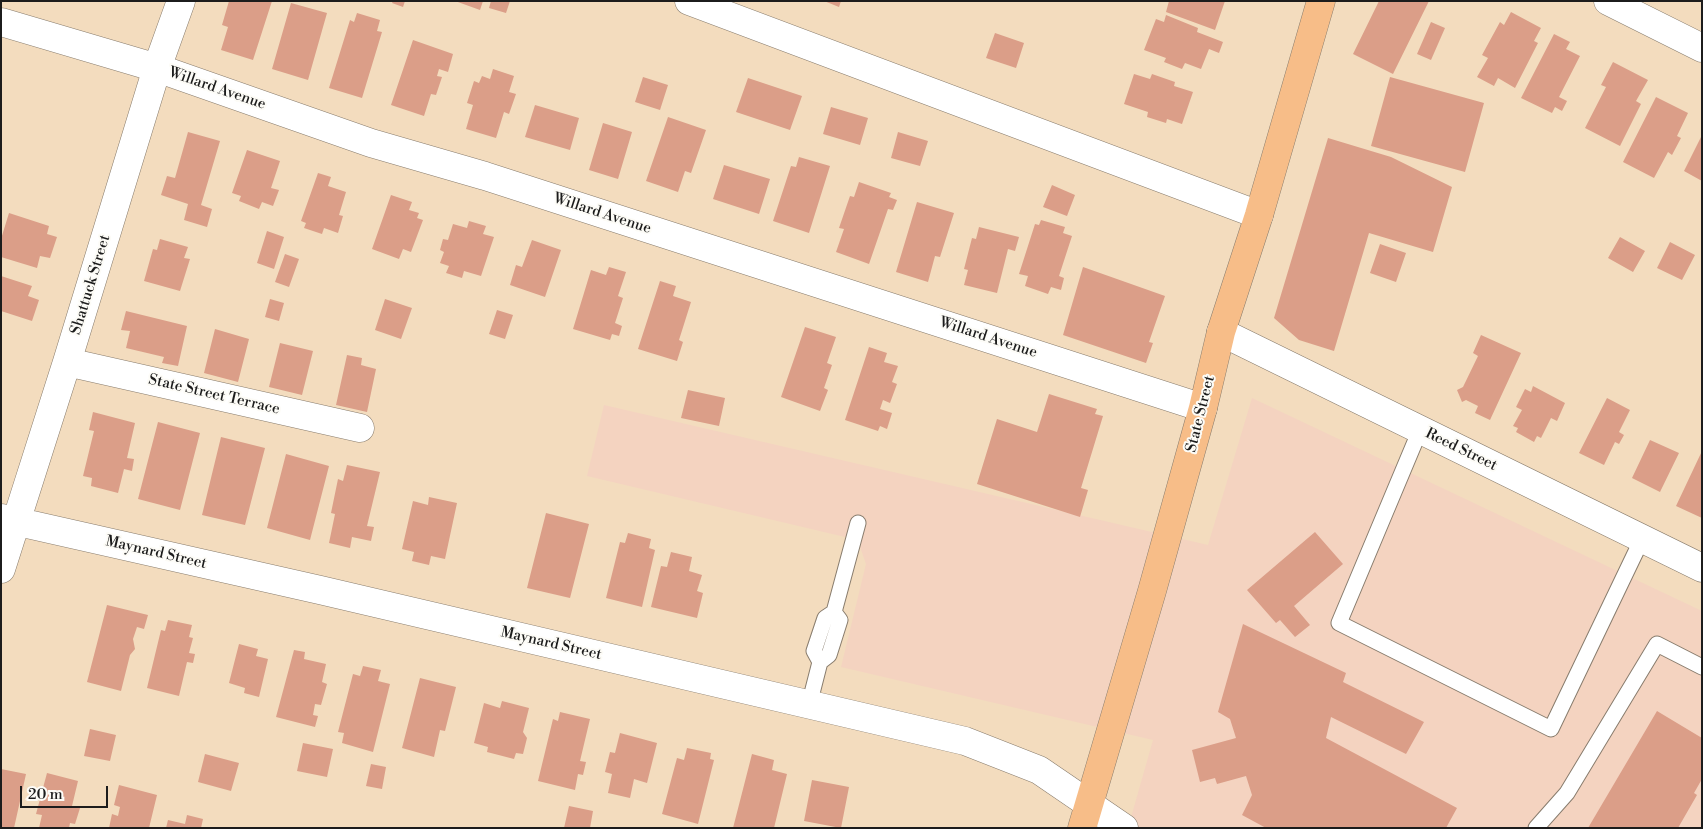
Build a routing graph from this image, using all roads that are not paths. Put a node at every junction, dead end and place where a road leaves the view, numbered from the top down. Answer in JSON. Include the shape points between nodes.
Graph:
{"nodes":[{"id":1,"x":181,"y":1,"type":"edge"},
{"id":2,"x":689,"y":1,"type":"edge"},
{"id":3,"x":1322,"y":1,"type":"edge"},
{"id":4,"x":1608,"y":1,"type":"edge"},
{"id":5,"x":1,"y":22,"type":"edge"},
{"id":6,"x":1702,"y":48,"type":"edge"},
{"id":7,"x":157,"y":68,"type":"junction"},
{"id":8,"x":1259,"y":215,"type":"junction"},
{"id":9,"x":1221,"y":332,"type":"junction"},
{"id":10,"x":67,"y":362,"type":"junction"},
{"id":11,"x":1203,"y":408,"type":"junction"},
{"id":12,"x":360,"y":428,"type":"dead end"},
{"id":13,"x":1420,"y":430,"type":"junction"},
{"id":14,"x":8,"y":520,"type":"edge"},
{"id":15,"x":858,"y":523,"type":"dead end"},
{"id":16,"x":1642,"y":539,"type":"junction"},
{"id":17,"x":1702,"y":568,"type":"edge"},
{"id":18,"x":1,"y":569,"type":"edge"},
{"id":19,"x":1702,"y":667,"type":"edge"},
{"id":20,"x":810,"y":705,"type":"junction"},
{"id":21,"x":1085,"y":815,"type":"edge"},
{"id":22,"x":1124,"y":828,"type":"edge"},
{"id":23,"x":1536,"y":828,"type":"edge"}],
"edges":[{"from":1,"to":7,"type":"street","name":"Shattuck Street"},
{"from":2,"to":8,"type":"street"},
{"from":3,"to":8,"type":"main road","name":"State Street"},
{"from":4,"to":6,"type":"street"},
{"from":5,"to":7,"type":"street","name":"Willard Avenue"},
{"from":7,"to":10,"type":"street","name":"Shattuck Street"},
{"from":7,"to":11,"type":"street","name":"Willard Avenue","via":[[371,143],[485,176]]},
{"from":8,"to":9,"type":"main road","name":"State Street"},
{"from":9,"to":11,"type":"main road","name":"State Street"},
{"from":9,"to":13,"type":"street","name":"Reed Street"},
{"from":10,"to":12,"type":"street","name":"State Street Terrace"},
{"from":10,"to":14,"type":"street","name":"Shattuck Street"},
{"from":11,"to":21,"type":"main road","name":"State Street"},
{"from":13,"to":16,"type":"street","name":"Reed Street"},
{"from":13,"to":16,"type":"lane","via":[[1339,623],[1551,729]]},
{"from":14,"to":18,"type":"street","name":"Shattuck Street"},
{"from":14,"to":20,"type":"street","name":"Maynard Street"},
{"from":15,"to":20,"type":"lane","via":[[834,612],[840,620],[829,655],[820,662]]},
{"from":16,"to":17,"type":"street","name":"Reed Street"},
{"from":19,"to":23,"type":"lane","via":[[1658,644],[1567,793]]},
{"from":20,"to":21,"type":"street","name":"Maynard Street","via":[[965,741],[1039,770]]},
{"from":21,"to":22,"type":"street","name":"Maynard Street"}]}
